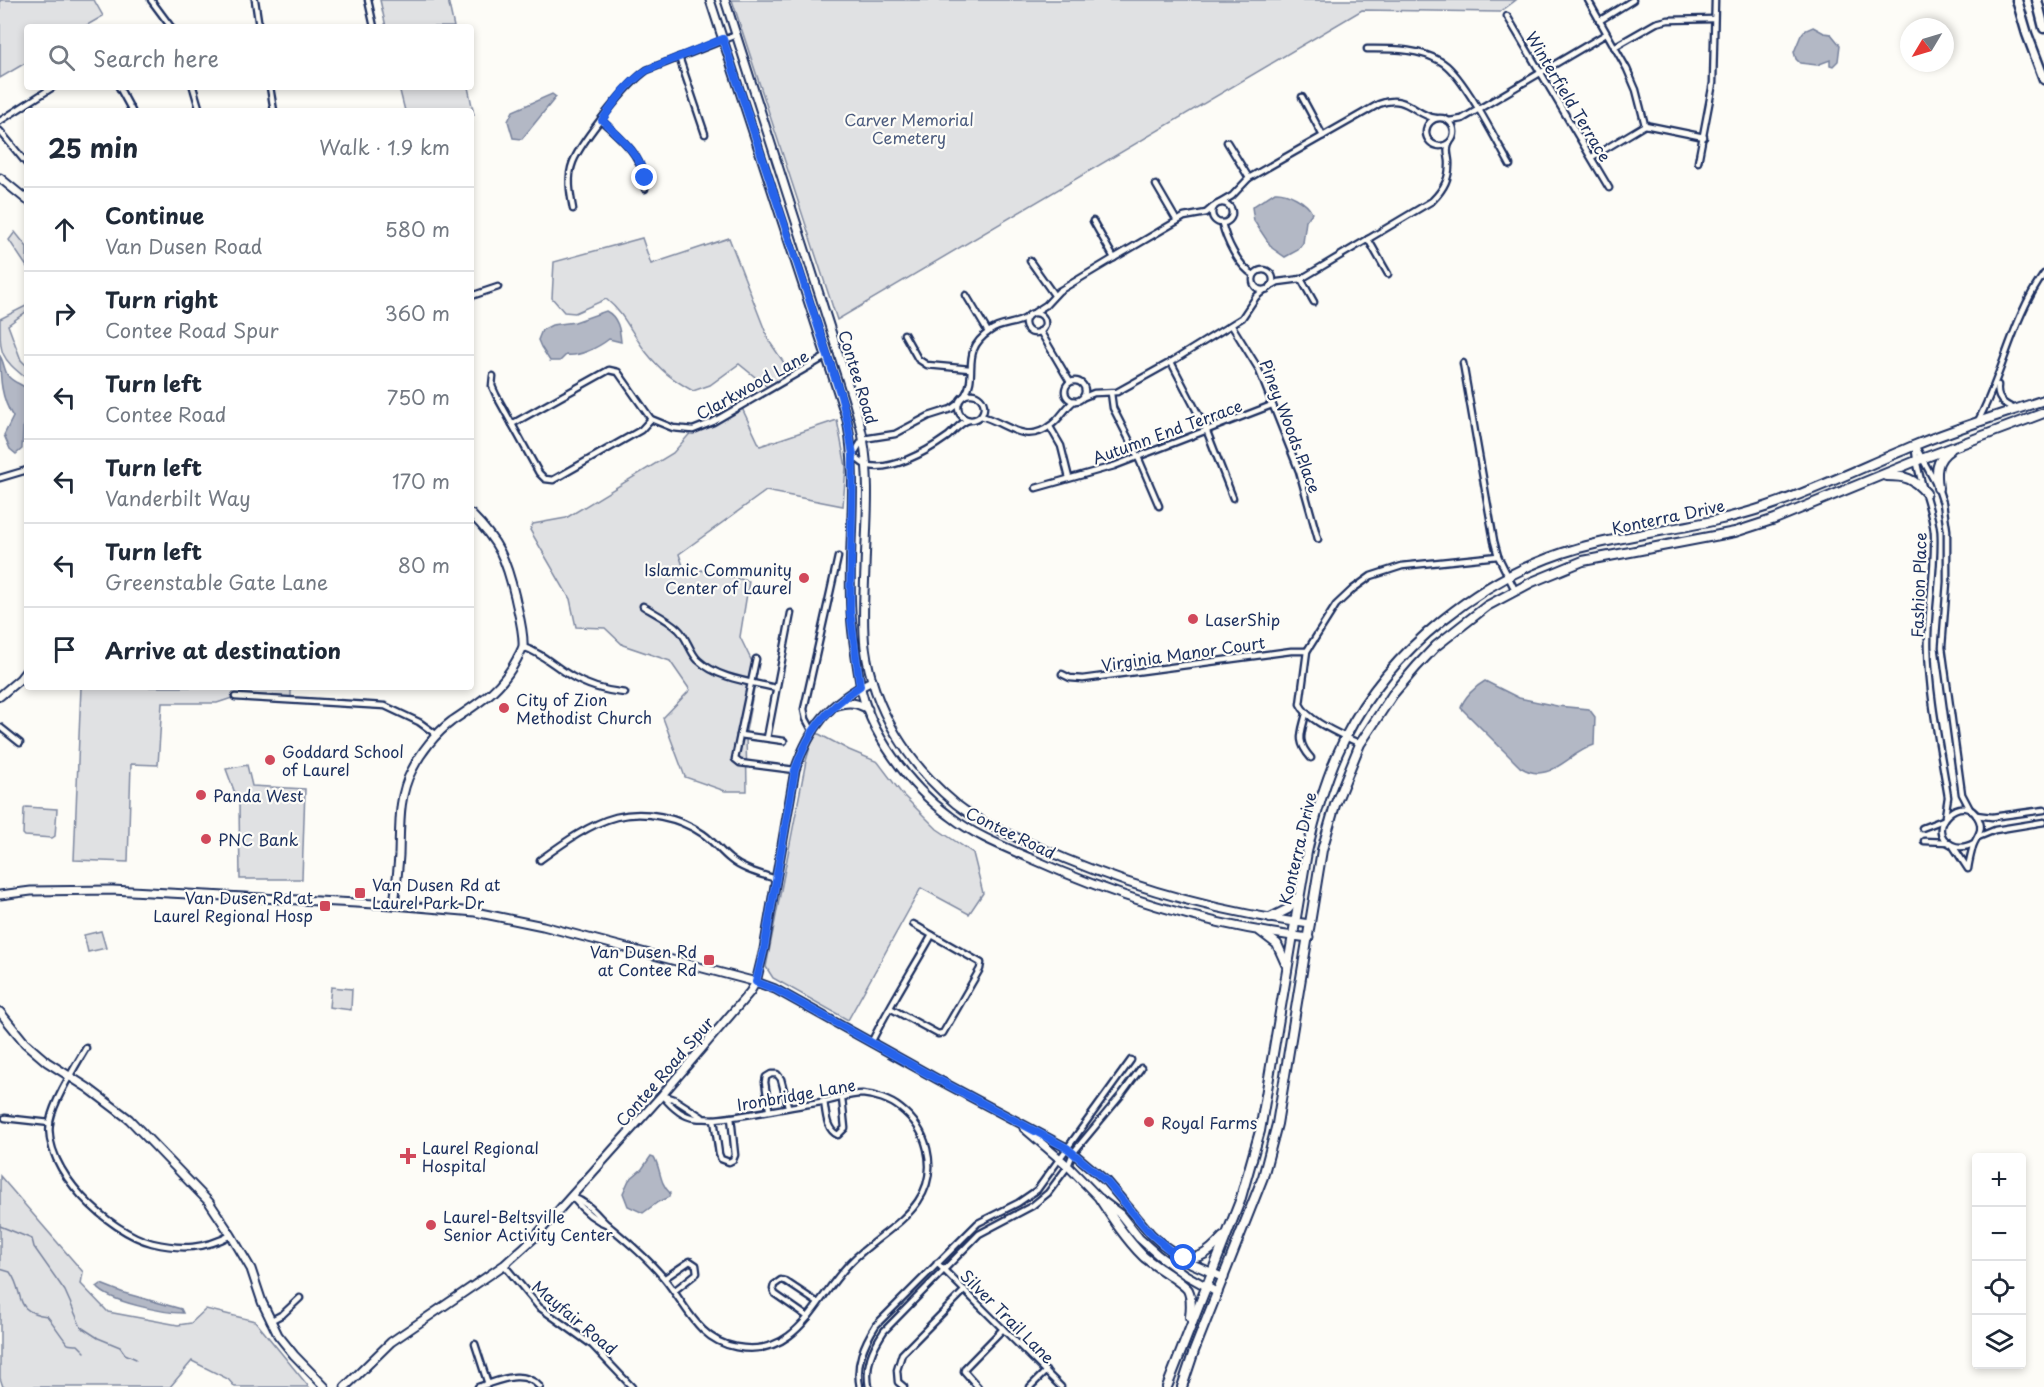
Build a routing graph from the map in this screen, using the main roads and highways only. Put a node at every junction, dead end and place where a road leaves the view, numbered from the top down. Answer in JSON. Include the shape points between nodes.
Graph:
{"nodes":[{"id":1,"x":2017,"y":0,"type":"edge"},
{"id":2,"x":2037,"y":0,"type":"edge"},
{"id":3,"x":2044,"y":28,"type":"edge"},
{"id":4,"x":2044,"y":79,"type":"edge"},
{"id":5,"x":2044,"y":400,"type":"edge"},
{"id":6,"x":2044,"y":413,"type":"edge"},
{"id":7,"x":1957,"y":445,"type":"junction"},
{"id":8,"x":1881,"y":476,"type":"junction"},
{"id":9,"x":1938,"y":488,"type":"road end"},
{"id":10,"x":1926,"y":493,"type":"road end"},
{"id":11,"x":1299,"y":894,"type":"junction"},
{"id":12,"x":1270,"y":918,"type":"road end"},
{"id":13,"x":1260,"y":931,"type":"road end"},
{"id":14,"x":1287,"y":969,"type":"junction"},
{"id":15,"x":1101,"y":1199,"type":"road end"},
{"id":16,"x":1228,"y":1231,"type":"junction"},
{"id":17,"x":1172,"y":1252,"type":"road end"},
{"id":18,"x":1189,"y":1328,"type":"junction"},
{"id":19,"x":1167,"y":1387,"type":"edge"},
{"id":20,"x":1182,"y":1387,"type":"edge"}],
"edges":[{"from":1,"to":4,"type":"highway"},
{"from":2,"to":3,"type":"highway"},
{"from":5,"to":11,"type":"main road","name":"Konterra Drive","via":[[1915,445],[1769,505],[1732,517],[1578,549],[1477,594],[1427,633],[1382,682],[1346,737],[1317,809]]},
{"from":6,"to":7,"type":"main road","name":"Konterra Drive"},
{"from":7,"to":8,"type":"main road","name":"Konterra Drive"},
{"from":7,"to":9,"type":"main road","via":[[1938,464]]},
{"from":8,"to":10,"type":"main road","via":[[1907,477]]},
{"from":8,"to":20,"type":"main road","name":"Konterra Drive","via":[[1735,532],[1583,561],[1515,590],[1486,606],[1436,646],[1393,694],[1360,744],[1335,805],[1322,850],[1277,1124],[1263,1177]]},
{"from":11,"to":12,"type":"main road","via":[[1288,909]]},
{"from":11,"to":14,"type":"main road","name":"Konterra Drive"},
{"from":13,"to":14,"type":"main road","via":[[1277,944]]},
{"from":14,"to":16,"type":"main road","name":"Konterra Drive","via":[[1260,1131]]},
{"from":15,"to":18,"type":"main road","via":[[1139,1252],[1184,1284],[1191,1306]]},
{"from":16,"to":17,"type":"main road","via":[[1205,1254],[1184,1258]]},
{"from":16,"to":18,"type":"main road","name":"Konterra Drive"},
{"from":18,"to":19,"type":"main road","name":"Konterra Drive"}]}
